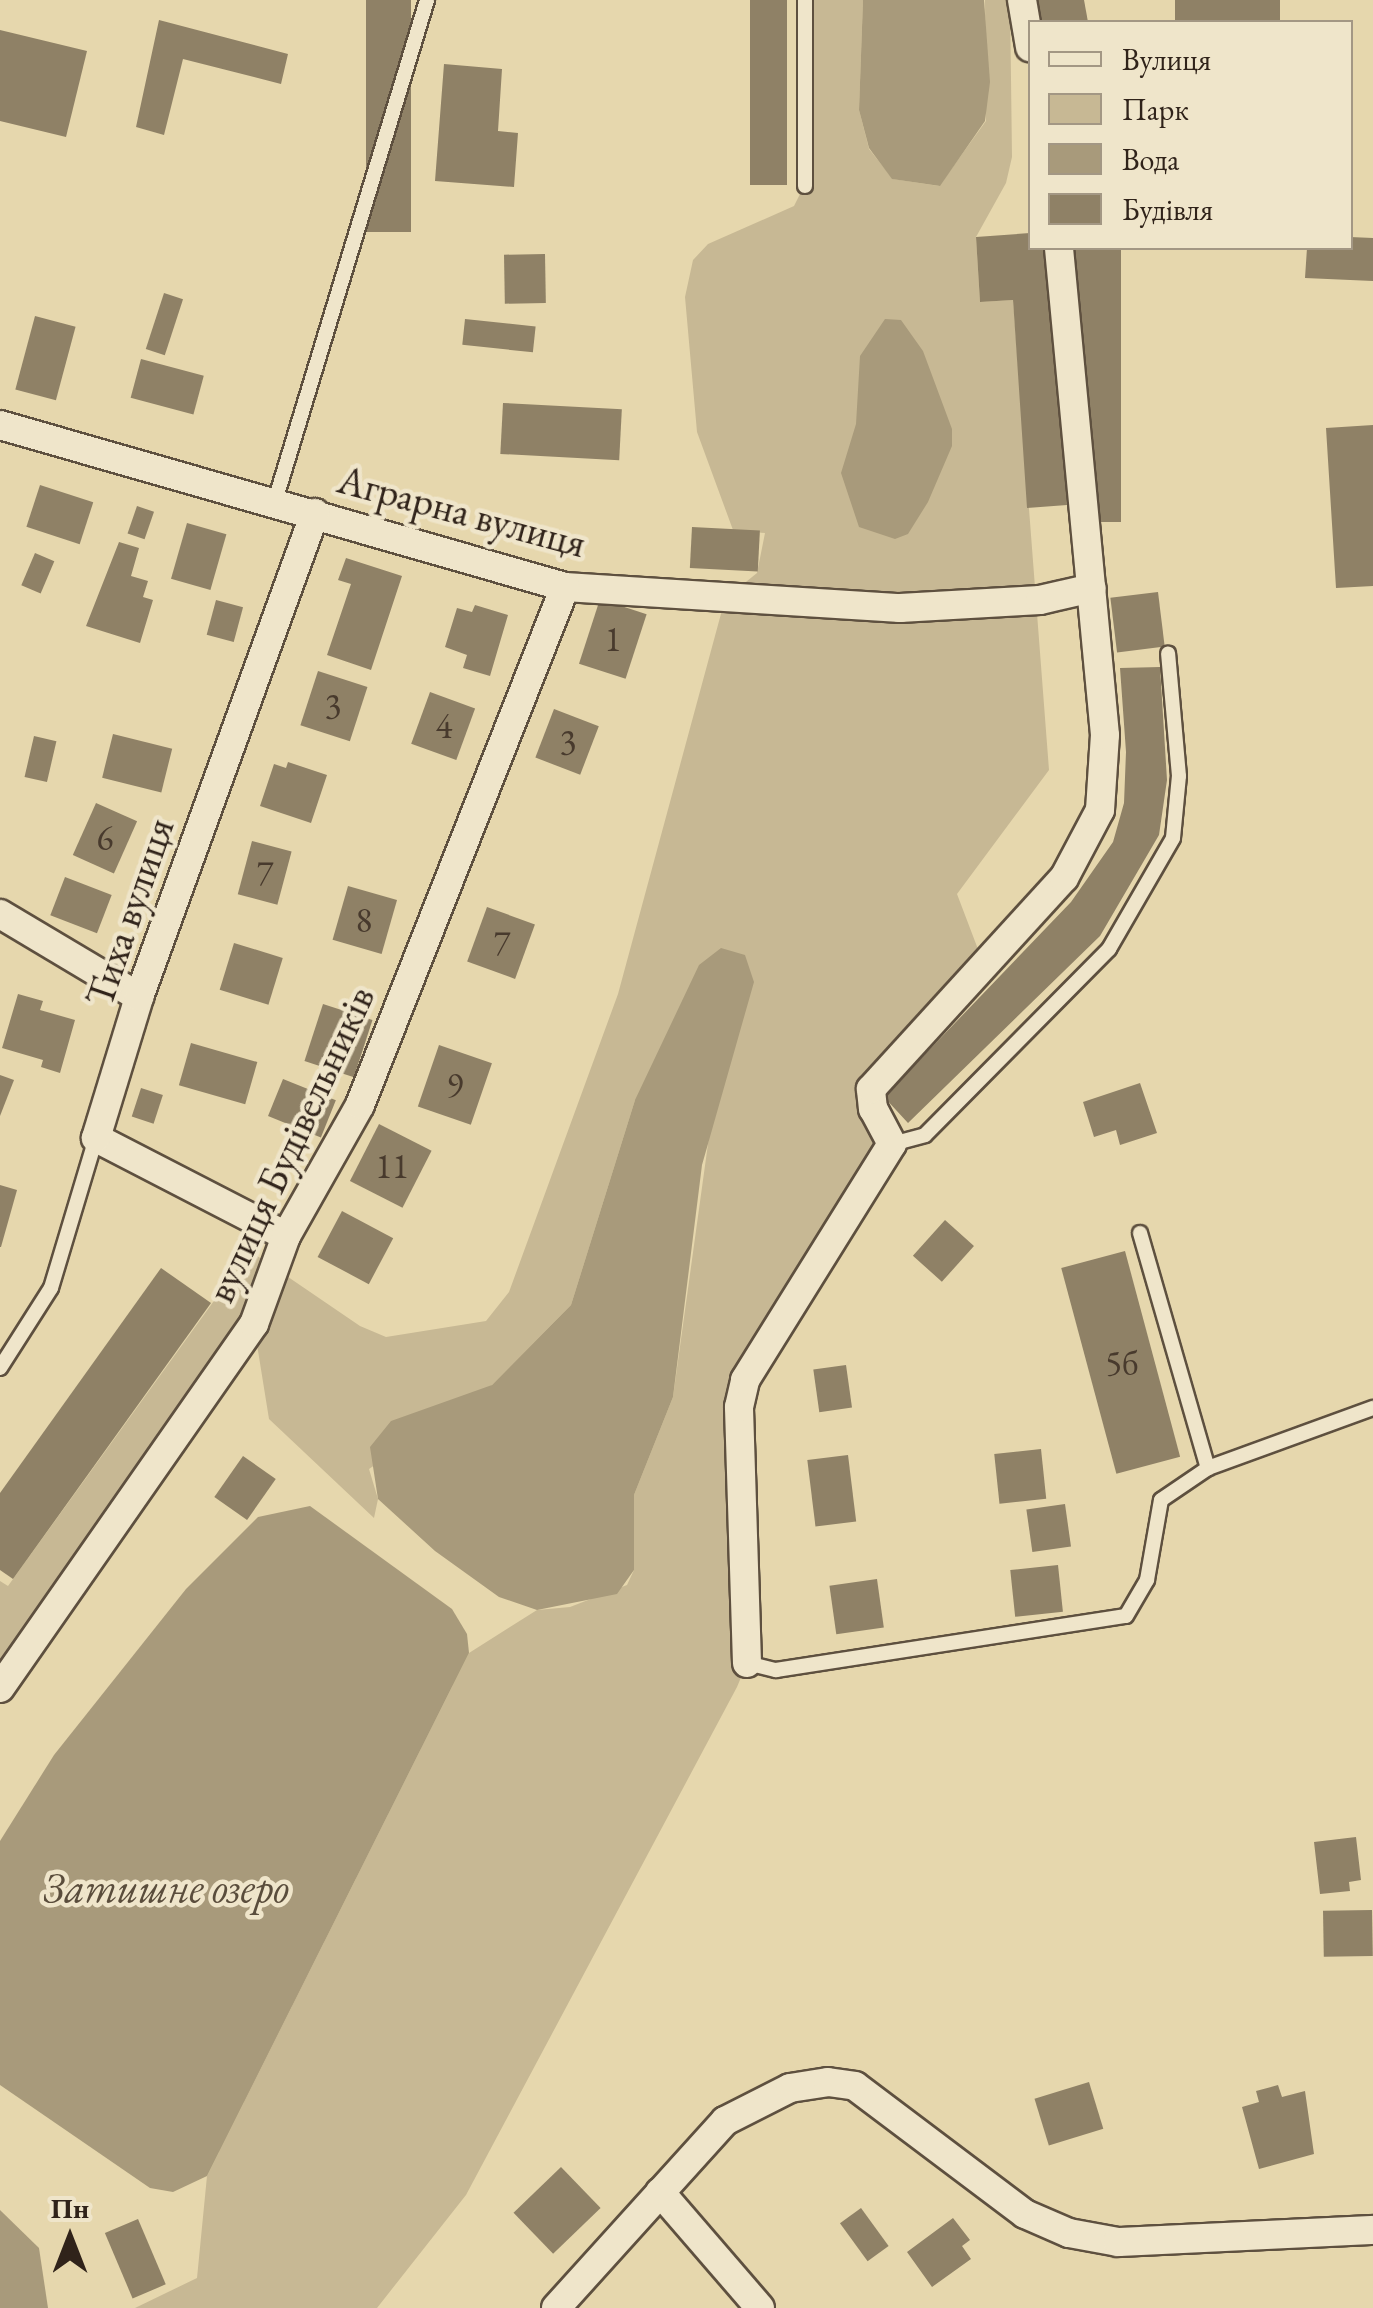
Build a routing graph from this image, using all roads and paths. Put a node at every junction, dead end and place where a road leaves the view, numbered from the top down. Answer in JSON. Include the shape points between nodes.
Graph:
{"nodes":[{"id":1,"x":427,"y":0,"type":"edge"},
{"id":2,"x":804,"y":0,"type":"edge"},
{"id":3,"x":1022,"y":0,"type":"edge"},
{"id":4,"x":1028,"y":35,"type":"edge"},
{"id":5,"x":804,"y":186,"type":"dead end"},
{"id":6,"x":1059,"y":250,"type":"edge"},
{"id":7,"x":0,"y":426,"type":"edge"},
{"id":8,"x":275,"y":501,"type":"junction"},
{"id":9,"x":315,"y":512,"type":"junction"},
{"id":10,"x":564,"y":587,"type":"junction"},
{"id":11,"x":1092,"y":588,"type":"junction"},
{"id":12,"x":1168,"y":653,"type":"dead end"},
{"id":13,"x":0,"y":914,"type":"edge"},
{"id":14,"x":139,"y":997,"type":"junction"},
{"id":15,"x":96,"y":1138,"type":"junction"},
{"id":16,"x":892,"y":1144,"type":"junction"},
{"id":17,"x":1140,"y":1233,"type":"dead end"},
{"id":18,"x":286,"y":1236,"type":"junction"},
{"id":19,"x":0,"y":1340,"type":"edge"},
{"id":20,"x":17,"y":1344,"type":"junction"},
{"id":21,"x":0,"y":1368,"type":"edge"},
{"id":22,"x":1373,"y":1408,"type":"edge"},
{"id":23,"x":1208,"y":1468,"type":"junction"},
{"id":24,"x":747,"y":1663,"type":"joint"},
{"id":25,"x":0,"y":1688,"type":"edge"},
{"id":26,"x":660,"y":2192,"type":"junction"},
{"id":27,"x":1373,"y":2230,"type":"edge"},
{"id":28,"x":556,"y":2308,"type":"edge"},
{"id":29,"x":760,"y":2308,"type":"edge"}],
"edges":[{"from":1,"to":8,"type":"lane"},
{"from":2,"to":5,"type":"lane"},
{"from":3,"to":4,"type":"street"},
{"from":6,"to":11,"type":"street"},
{"from":7,"to":8,"type":"street","name":"Аграрна вулиця"},
{"from":8,"to":9,"type":"street","name":"Аграрна вулиця"},
{"from":9,"to":10,"type":"street","name":"Аграрна вулиця"},
{"from":9,"to":14,"type":"street","name":"Тиха вулиця"},
{"from":10,"to":11,"type":"street","name":"Аграрна вулиця","via":[[900,608],[1040,600]]},
{"from":10,"to":18,"type":"street","name":"вулиця Будівельників","via":[[360,1104]]},
{"from":11,"to":16,"type":"street","via":[[1106,736],[1100,810],[1064,878],[870,1089],[873,1110]]},
{"from":12,"to":16,"type":"lane","via":[[1178,776],[1173,838],[1109,948],[924,1135]]},
{"from":13,"to":14,"type":"street"},
{"from":14,"to":15,"type":"street","name":"Тиха вулиця"},
{"from":15,"to":18,"type":"street"},
{"from":15,"to":20,"type":"lane","via":[[51,1288]]},
{"from":16,"to":24,"type":"street","via":[[746,1380],[739,1407]]},
{"from":17,"to":23,"type":"lane"},
{"from":18,"to":25,"type":"street","name":"вулиця Будівельників","via":[[254,1324]]},
{"from":19,"to":20,"type":"lane"},
{"from":20,"to":21,"type":"lane"},
{"from":22,"to":23,"type":"lane"},
{"from":23,"to":24,"type":"lane","via":[[1161,1500],[1147,1580],[1126,1616],[776,1670]]},
{"from":26,"to":27,"type":"street","via":[[725,2121],[790,2088],[828,2082],[855,2086],[1025,2214],[1069,2233],[1118,2242]]},
{"from":26,"to":28,"type":"street"},
{"from":26,"to":29,"type":"street"}]}
